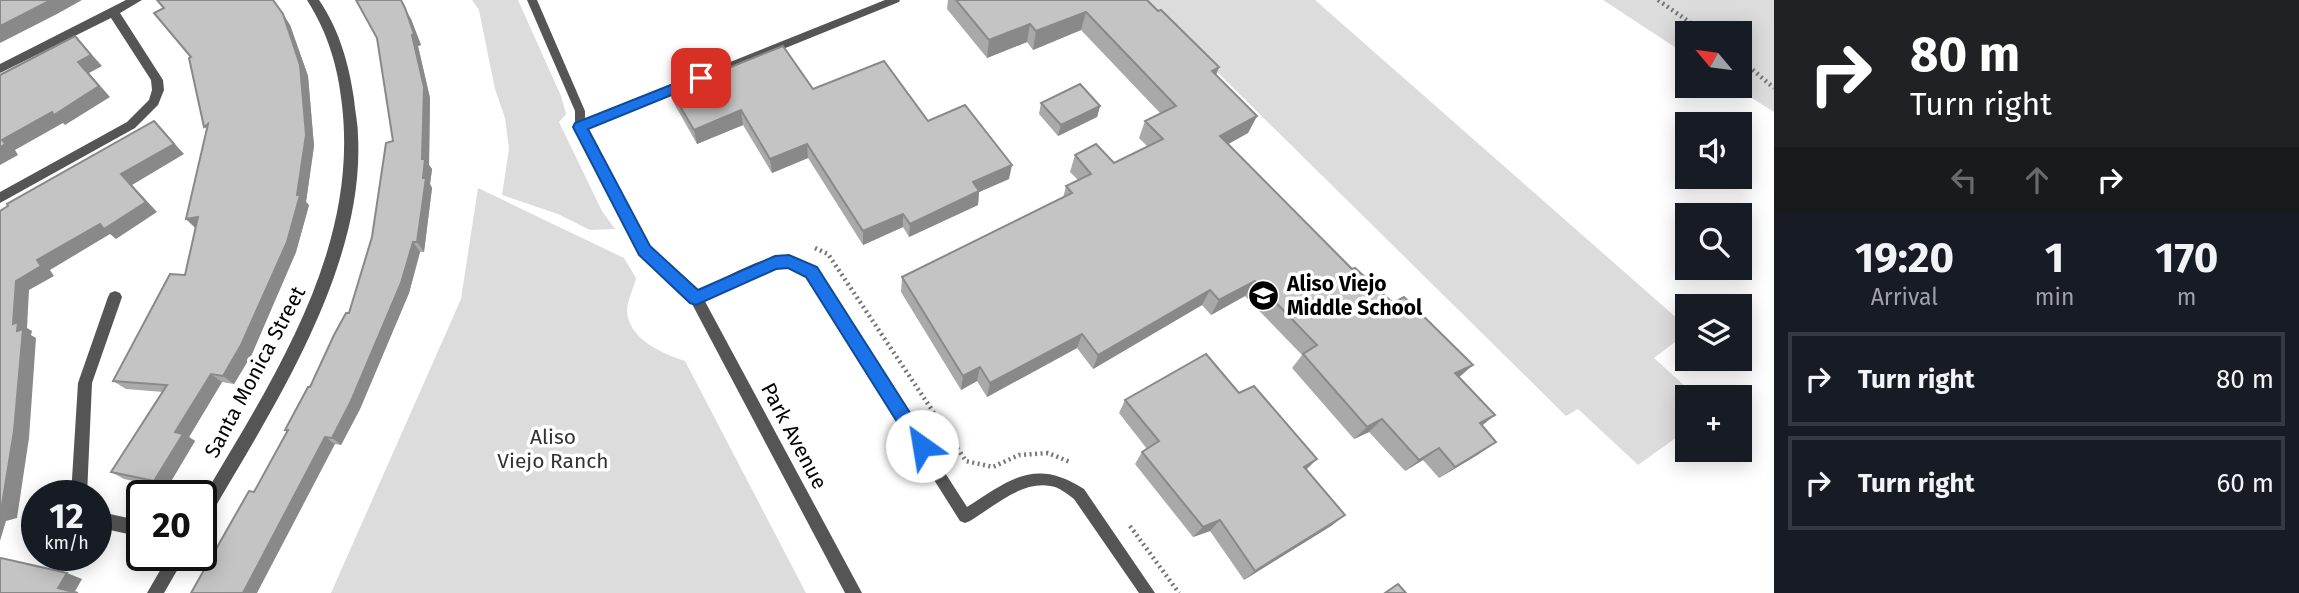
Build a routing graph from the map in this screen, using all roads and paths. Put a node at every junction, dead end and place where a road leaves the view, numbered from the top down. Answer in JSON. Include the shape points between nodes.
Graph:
{"nodes":[{"id":1,"x":136,"y":0,"type":"edge"},
{"id":2,"x":313,"y":0,"type":"edge"},
{"id":3,"x":532,"y":0,"type":"edge"},
{"id":4,"x":895,"y":0,"type":"edge"},
{"id":5,"x":1658,"y":0,"type":"edge"},
{"id":6,"x":113,"y":12,"type":"junction"},
{"id":7,"x":1688,"y":21,"type":"edge"},
{"id":8,"x":0,"y":69,"type":"edge"},
{"id":9,"x":1752,"y":69,"type":"edge"},
{"id":10,"x":1774,"y":88,"type":"edge"},
{"id":11,"x":580,"y":127,"type":"junction"},
{"id":12,"x":0,"y":198,"type":"edge"},
{"id":13,"x":806,"y":244,"type":"dead end"},
{"id":14,"x":115,"y":297,"type":"dead end"},
{"id":15,"x":696,"y":298,"type":"junction"},
{"id":16,"x":1082,"y":468,"type":"dead end"},
{"id":17,"x":80,"y":480,"type":"edge"},
{"id":18,"x":217,"y":488,"type":"edge"},
{"id":19,"x":1125,"y":518,"type":"dead end"},
{"id":20,"x":168,"y":571,"type":"edge"},
{"id":21,"x":155,"y":593,"type":"edge"},
{"id":22,"x":855,"y":593,"type":"edge"},
{"id":23,"x":1148,"y":593,"type":"edge"},
{"id":24,"x":1179,"y":593,"type":"edge"}],
"edges":[{"from":1,"to":6,"type":"street"},
{"from":2,"to":18,"type":"street","name":"Santa Monica Street","via":[[338,48],[349,97],[352,145],[346,211],[322,291],[282,374]]},
{"from":3,"to":11,"type":"lane","via":[[580,111]]},
{"from":4,"to":11,"type":"lane"},
{"from":5,"to":7,"type":"path"},
{"from":6,"to":8,"type":"street"},
{"from":6,"to":12,"type":"street","via":[[157,80],[154,102],[131,125]]},
{"from":9,"to":10,"type":"path"},
{"from":11,"to":15,"type":"lane","via":[[645,250]]},
{"from":13,"to":16,"type":"path","via":[[828,254],[966,461],[993,467],[1019,455],[1048,453]]},
{"from":14,"to":17,"type":"street","via":[[85,383]]},
{"from":15,"to":22,"type":"street","name":"Park Avenue"},
{"from":15,"to":23,"type":"lane","via":[[775,263],[801,265],[811,272],[965,516],[1023,482],[1054,478],[1079,494]]},
{"from":19,"to":24,"type":"path"},
{"from":20,"to":21,"type":"street"}]}
